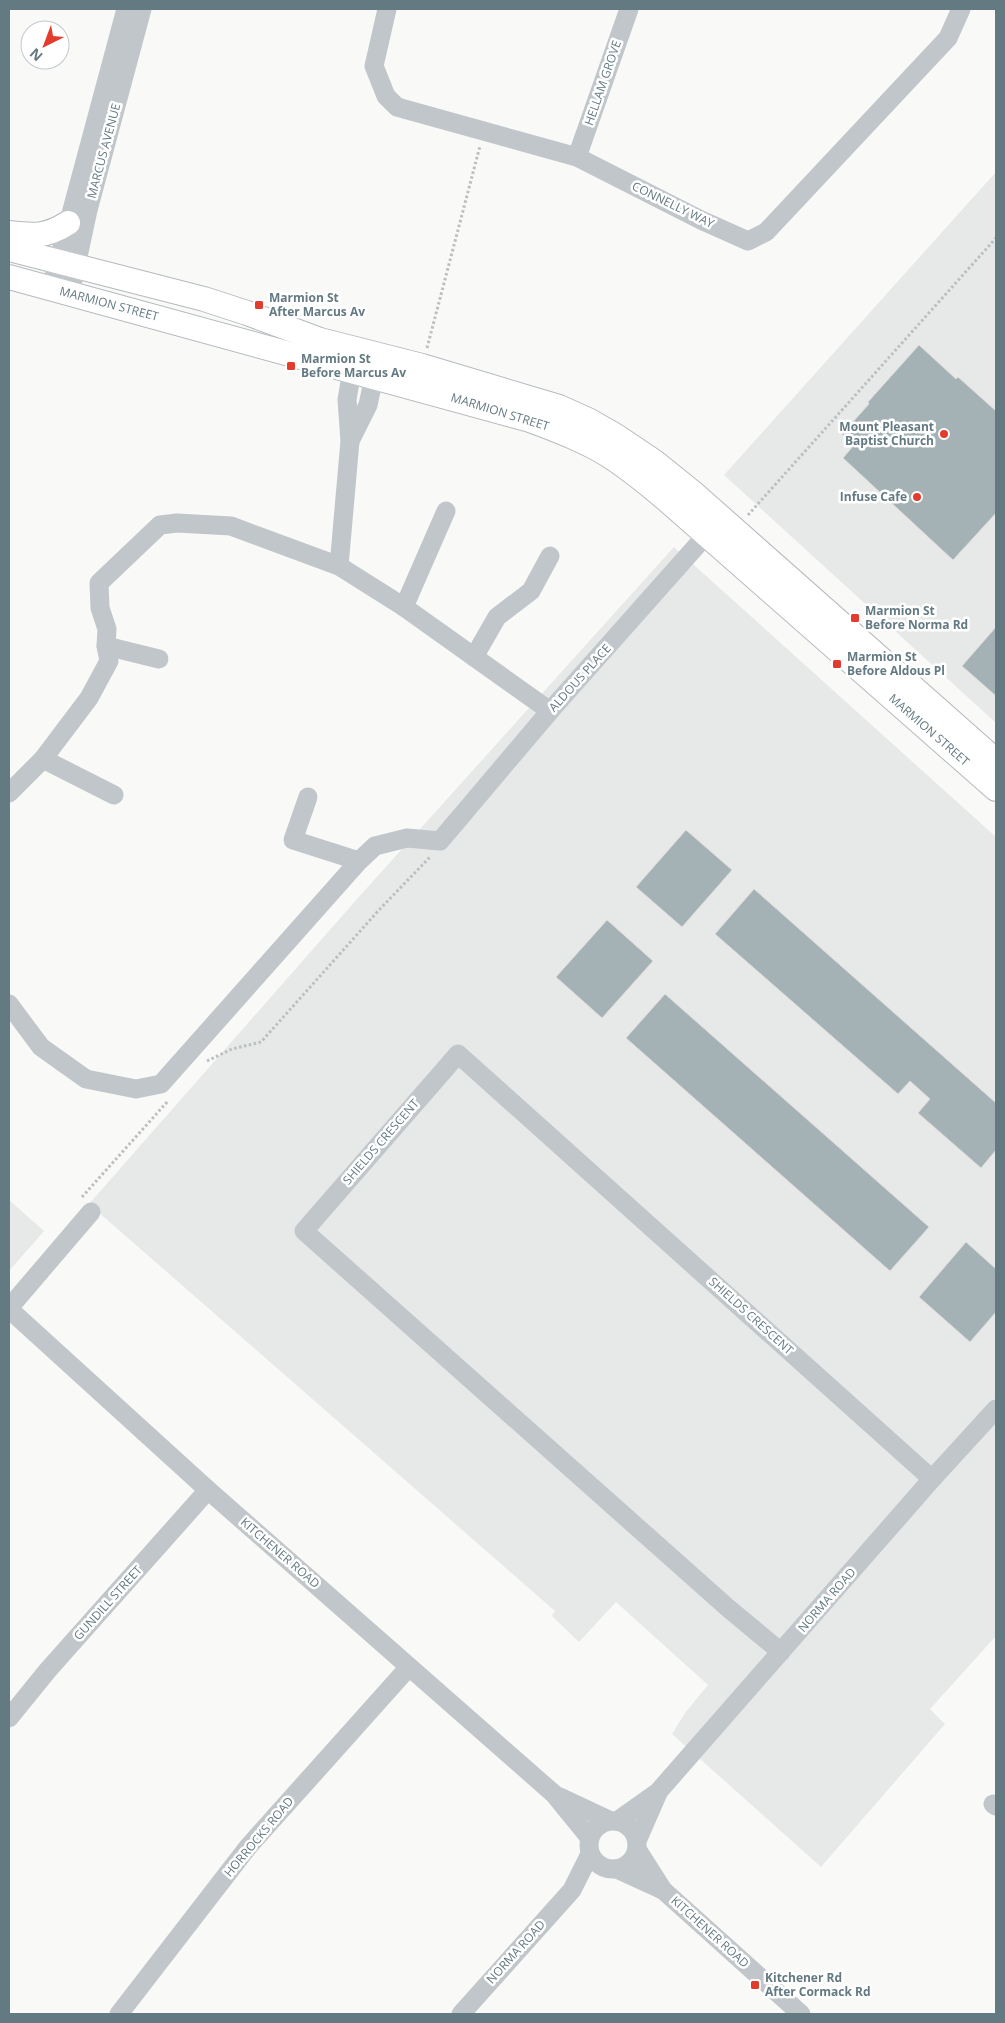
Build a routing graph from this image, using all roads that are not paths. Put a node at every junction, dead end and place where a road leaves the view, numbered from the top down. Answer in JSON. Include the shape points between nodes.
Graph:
{"nodes":[{"id":1,"x":126,"y":9,"type":"edge"},
{"id":2,"x":142,"y":9,"type":"edge"},
{"id":3,"x":387,"y":9,"type":"edge"},
{"id":4,"x":630,"y":9,"type":"edge"},
{"id":5,"x":961,"y":9,"type":"edge"},
{"id":6,"x":577,"y":157,"type":"junction"},
{"id":7,"x":68,"y":223,"type":"junction"},
{"id":8,"x":9,"y":233,"type":"edge"},
{"id":9,"x":9,"y":249,"type":"edge"},
{"id":10,"x":67,"y":265,"type":"junction"},
{"id":11,"x":9,"y":277,"type":"edge"},
{"id":12,"x":60,"y":291,"type":"junction"},
{"id":13,"x":365,"y":363,"type":"junction"},
{"id":14,"x":446,"y":511,"type":"dead end"},
{"id":15,"x":724,"y":524,"type":"junction"},
{"id":16,"x":550,"y":556,"type":"dead end"},
{"id":17,"x":339,"y":566,"type":"junction"},
{"id":18,"x":404,"y":607,"type":"junction"},
{"id":19,"x":106,"y":646,"type":"junction"},
{"id":20,"x":474,"y":657,"type":"junction"},
{"id":21,"x":159,"y":659,"type":"dead end"},
{"id":22,"x":550,"y":711,"type":"junction"},
{"id":23,"x":43,"y":759,"type":"junction"},
{"id":24,"x":996,"y":761,"type":"edge"},
{"id":25,"x":996,"y":789,"type":"edge"},
{"id":26,"x":9,"y":793,"type":"edge"},
{"id":27,"x":114,"y":794,"type":"dead end"},
{"id":28,"x":308,"y":797,"type":"dead end"},
{"id":29,"x":359,"y":860,"type":"junction"},
{"id":30,"x":9,"y":1004,"type":"edge"},
{"id":31,"x":85,"y":1206,"type":"road end"},
{"id":32,"x":9,"y":1309,"type":"edge"},
{"id":33,"x":996,"y":1409,"type":"edge"},
{"id":34,"x":932,"y":1479,"type":"junction"},
{"id":35,"x":208,"y":1490,"type":"junction"},
{"id":36,"x":781,"y":1652,"type":"junction"},
{"id":37,"x":409,"y":1667,"type":"junction"},
{"id":38,"x":9,"y":1718,"type":"edge"},
{"id":39,"x":658,"y":1792,"type":"junction"},
{"id":40,"x":554,"y":1794,"type":"junction"},
{"id":41,"x":613,"y":1821,"type":"junction"},
{"id":42,"x":589,"y":1845,"type":"junction"},
{"id":43,"x":637,"y":1845,"type":"junction"},
{"id":44,"x":612,"y":1869,"type":"junction"},
{"id":45,"x":572,"y":1890,"type":"junction"},
{"id":46,"x":663,"y":1890,"type":"junction"},
{"id":47,"x":119,"y":2014,"type":"edge"},
{"id":48,"x":461,"y":2014,"type":"edge"},
{"id":49,"x":801,"y":2014,"type":"edge"}],
"edges":[{"from":1,"to":7,"type":"street","name":"MARCUS AVENUE"},
{"from":2,"to":10,"type":"street","name":"MARCUS AVENUE","via":[[88,210]]},
{"from":3,"to":6,"type":"street","name":"CONNELLY WAY","via":[[374,66],[386,96],[397,107]]},
{"from":4,"to":6,"type":"street","name":"HELLAM GROVE"},
{"from":5,"to":6,"type":"street","name":"CONNELLY WAY","via":[[948,38],[766,232],[748,240],[701,220]]},
{"from":7,"to":8,"type":"main road","via":[[45,235]]},
{"from":7,"to":10,"type":"street","name":"MARCUS AVENUE"},
{"from":9,"to":10,"type":"main road","name":"MARMION STREET"},
{"from":10,"to":12,"type":"street","name":"MARCUS AVENUE"},
{"from":10,"to":13,"type":"main road","name":"MARMION STREET","via":[[247,313],[320,340]]},
{"from":11,"to":12,"type":"main road","name":"MARMION STREET"},
{"from":12,"to":13,"type":"main road","name":"MARMION STREET"},
{"from":13,"to":15,"type":"main road","name":"MARMION STREET","via":[[422,366],[559,407],[588,420],[656,463]]},
{"from":13,"to":17,"type":"street","via":[[368,405],[350,441]]},
{"from":14,"to":18,"type":"street"},
{"from":15,"to":22,"type":"street","name":"ALDOUS PLACE"},
{"from":15,"to":24,"type":"main road","name":"MARMION STREET"},
{"from":15,"to":25,"type":"main road","name":"MARMION STREET"},
{"from":16,"to":20,"type":"street","via":[[531,591],[497,617]]},
{"from":17,"to":18,"type":"street"},
{"from":17,"to":19,"type":"street","via":[[230,526],[160,524],[99,583],[100,608],[107,629]]},
{"from":18,"to":20,"type":"street"},
{"from":19,"to":21,"type":"street"},
{"from":19,"to":23,"type":"street","via":[[109,661],[89,698]]},
{"from":20,"to":22,"type":"street"},
{"from":22,"to":29,"type":"street","name":"ALDOUS PLACE","via":[[440,841],[407,838],[375,846]]},
{"from":23,"to":26,"type":"street"},
{"from":23,"to":27,"type":"street"},
{"from":28,"to":29,"type":"street","via":[[293,840]]},
{"from":29,"to":30,"type":"street","via":[[160,1084],[136,1089],[86,1079],[41,1048]]},
{"from":31,"to":32,"type":"street"},
{"from":32,"to":35,"type":"street","name":"KITCHENER ROAD"},
{"from":33,"to":34,"type":"street","name":"NORMA ROAD"},
{"from":34,"to":36,"type":"street","name":"NORMA ROAD"},
{"from":34,"to":36,"type":"street","name":"SHIELDS CRESCENT","via":[[458,1054],[304,1231]]},
{"from":35,"to":37,"type":"street","name":"KITCHENER ROAD"},
{"from":35,"to":38,"type":"street","name":"GUNDILL STREET"},
{"from":36,"to":39,"type":"street","name":"NORMA ROAD"},
{"from":37,"to":40,"type":"street","name":"KITCHENER ROAD"},
{"from":37,"to":47,"type":"street","name":"HORROCKS ROAD","via":[[248,1846]]},
{"from":39,"to":41,"type":"street","name":"NORMA ROAD"},
{"from":39,"to":43,"type":"street","name":"NORMA ROAD"},
{"from":40,"to":41,"type":"street","name":"KITCHENER ROAD"},
{"from":40,"to":42,"type":"street","name":"KITCHENER ROAD"},
{"from":41,"to":42,"type":"street","via":[[601,1823],[594,1829]]},
{"from":41,"to":43,"type":"street","via":[[628,1826]]},
{"from":42,"to":44,"type":"street","via":[[597,1864]]},
{"from":42,"to":45,"type":"street","name":"NORMA ROAD"},
{"from":43,"to":44,"type":"street","via":[[630,1862]]},
{"from":43,"to":46,"type":"street","name":"KITCHENER ROAD"},
{"from":44,"to":45,"type":"street","name":"NORMA ROAD"},
{"from":44,"to":46,"type":"street","name":"KITCHENER ROAD"},
{"from":45,"to":48,"type":"street","name":"NORMA ROAD"},
{"from":46,"to":49,"type":"street","name":"KITCHENER ROAD"}]}
